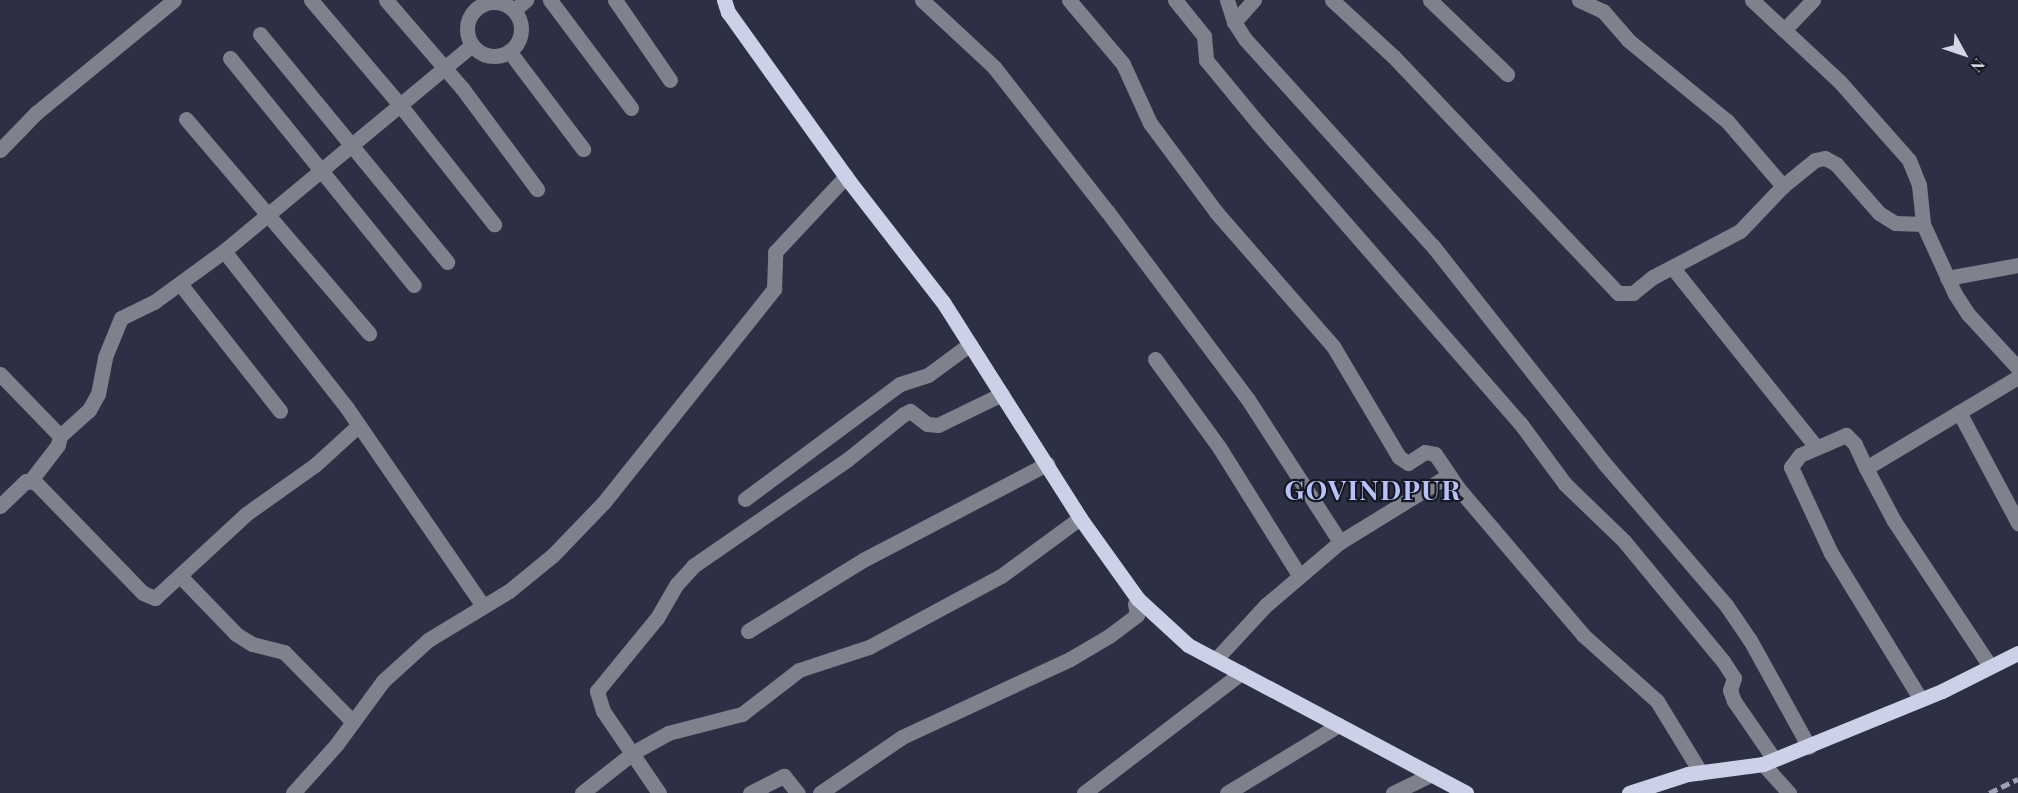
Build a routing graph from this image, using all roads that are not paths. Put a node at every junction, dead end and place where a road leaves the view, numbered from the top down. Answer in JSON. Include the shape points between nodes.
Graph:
{"nodes":[{"id":1,"x":174,"y":0,"type":"edge"},
{"id":2,"x":311,"y":0,"type":"edge"},
{"id":3,"x":386,"y":0,"type":"edge"},
{"id":4,"x":550,"y":0,"type":"edge"},
{"id":5,"x":615,"y":0,"type":"edge"},
{"id":6,"x":724,"y":0,"type":"edge"},
{"id":7,"x":922,"y":0,"type":"edge"},
{"id":8,"x":1175,"y":0,"type":"edge"},
{"id":9,"x":1227,"y":0,"type":"edge"},
{"id":10,"x":1254,"y":0,"type":"edge"},
{"id":11,"x":1332,"y":0,"type":"edge"},
{"id":12,"x":1430,"y":0,"type":"edge"},
{"id":13,"x":1579,"y":0,"type":"edge"},
{"id":14,"x":1752,"y":0,"type":"edge"},
{"id":15,"x":1812,"y":0,"type":"edge"},
{"id":16,"x":1077,"y":3,"type":"edge"},
{"id":17,"x":470,"y":5,"type":"edge"},
{"id":18,"x":520,"y":5,"type":"edge"},
{"id":19,"x":1234,"y":22,"type":"junction"},
{"id":20,"x":1784,"y":30,"type":"junction"},
{"id":21,"x":260,"y":34,"type":"dead end"},
{"id":22,"x":472,"y":45,"type":"junction"},
{"id":23,"x":509,"y":51,"type":"junction"},
{"id":24,"x":230,"y":58,"type":"dead end"},
{"id":25,"x":445,"y":68,"type":"junction"},
{"id":26,"x":1508,"y":74,"type":"dead end"},
{"id":27,"x":670,"y":80,"type":"dead end"},
{"id":28,"x":400,"y":105,"type":"junction"},
{"id":29,"x":631,"y":108,"type":"dead end"},
{"id":30,"x":186,"y":119,"type":"dead end"},
{"id":31,"x":354,"y":144,"type":"junction"},
{"id":32,"x":583,"y":149,"type":"dead end"},
{"id":33,"x":0,"y":150,"type":"edge"},
{"id":34,"x":322,"y":172,"type":"junction"},
{"id":35,"x":846,"y":176,"type":"junction"},
{"id":36,"x":1783,"y":186,"type":"junction"},
{"id":37,"x":537,"y":189,"type":"dead end"},
{"id":38,"x":268,"y":215,"type":"junction"},
{"id":39,"x":494,"y":224,"type":"dead end"},
{"id":40,"x":1923,"y":224,"type":"junction"},
{"id":41,"x":224,"y":251,"type":"junction"},
{"id":42,"x":447,"y":262,"type":"dead end"},
{"id":43,"x":2018,"y":265,"type":"edge"},
{"id":44,"x":1672,"y":267,"type":"junction"},
{"id":45,"x":1947,"y":278,"type":"junction"},
{"id":46,"x":181,"y":285,"type":"junction"},
{"id":47,"x":414,"y":285,"type":"dead end"},
{"id":48,"x":369,"y":333,"type":"dead end"},
{"id":49,"x":970,"y":344,"type":"junction"},
{"id":50,"x":1155,"y":359,"type":"dead end"},
{"id":51,"x":2018,"y":368,"type":"edge"},
{"id":52,"x":0,"y":374,"type":"edge"},
{"id":53,"x":2018,"y":377,"type":"edge"},
{"id":54,"x":1002,"y":394,"type":"junction"},
{"id":55,"x":280,"y":411,"type":"dead end"},
{"id":56,"x":1959,"y":411,"type":"junction"},
{"id":57,"x":358,"y":425,"type":"junction"},
{"id":58,"x":60,"y":436,"type":"junction"},
{"id":59,"x":1816,"y":447,"type":"junction"},
{"id":60,"x":1047,"y":464,"type":"junction"},
{"id":61,"x":1866,"y":468,"type":"junction"},
{"id":62,"x":1449,"y":475,"type":"junction"},
{"id":63,"x":31,"y":480,"type":"junction"},
{"id":64,"x":745,"y":499,"type":"dead end"},
{"id":65,"x":0,"y":506,"type":"edge"},
{"id":66,"x":1080,"y":518,"type":"junction"},
{"id":67,"x":2018,"y":523,"type":"edge"},
{"id":68,"x":1340,"y":542,"type":"junction"},
{"id":69,"x":1299,"y":575,"type":"junction"},
{"id":70,"x":181,"y":577,"type":"junction"},
{"id":71,"x":1138,"y":599,"type":"junction"},
{"id":72,"x":483,"y":606,"type":"junction"},
{"id":73,"x":748,"y":632,"type":"dead end"},
{"id":74,"x":2018,"y":652,"type":"edge"},
{"id":75,"x":1216,"y":659,"type":"junction"},
{"id":76,"x":1990,"y":666,"type":"junction"},
{"id":77,"x":1241,"y":673,"type":"junction"},
{"id":78,"x":1921,"y":700,"type":"junction"},
{"id":79,"x":353,"y":722,"type":"junction"},
{"id":80,"x":1339,"y":725,"type":"junction"},
{"id":81,"x":1809,"y":747,"type":"junction"},
{"id":82,"x":634,"y":752,"type":"junction"},
{"id":83,"x":1769,"y":761,"type":"junction"},
{"id":84,"x":1701,"y":773,"type":"junction"},
{"id":85,"x":1432,"y":774,"type":"junction"},
{"id":86,"x":293,"y":793,"type":"edge"},
{"id":87,"x":582,"y":793,"type":"edge"},
{"id":88,"x":659,"y":793,"type":"edge"},
{"id":89,"x":750,"y":793,"type":"edge"},
{"id":90,"x":798,"y":793,"type":"edge"},
{"id":91,"x":820,"y":793,"type":"edge"},
{"id":92,"x":1084,"y":793,"type":"edge"},
{"id":93,"x":1227,"y":793,"type":"edge"},
{"id":94,"x":1393,"y":793,"type":"edge"},
{"id":95,"x":1466,"y":793,"type":"edge"},
{"id":96,"x":1629,"y":793,"type":"edge"},
{"id":97,"x":1789,"y":793,"type":"edge"}],
"edges":[{"from":1,"to":33,"type":"street","via":[[53,99]]},
{"from":2,"to":28,"type":"street"},
{"from":3,"to":25,"type":"street"},
{"from":4,"to":29,"type":"street"},
{"from":5,"to":27,"type":"street"},
{"from":6,"to":35,"type":"main road","via":[[728,12]]},
{"from":7,"to":68,"type":"street","via":[[994,68],[1100,201],[1247,398]]},
{"from":8,"to":83,"type":"street","via":[[1204,36],[1206,60],[1520,423],[1564,484],[1624,541],[1723,661],[1734,678],[1730,690],[1734,701]]},
{"from":9,"to":19,"type":"street"},
{"from":10,"to":19,"type":"street"},
{"from":11,"to":44,"type":"street","via":[[1405,68],[1611,288],[1628,294]]},
{"from":12,"to":26,"type":"street"},
{"from":13,"to":36,"type":"street","via":[[1603,11],[1628,40],[1727,121]]},
{"from":14,"to":20,"type":"street"},
{"from":15,"to":20,"type":"street"},
{"from":16,"to":62,"type":"street","via":[[1123,64],[1150,123],[1216,212],[1333,346],[1399,457],[1413,463],[1425,452],[1432,453]]},
{"from":17,"to":18,"type":"street"},
{"from":17,"to":22,"type":"street","via":[[466,30]]},
{"from":18,"to":23,"type":"street","via":[[520,33]]},
{"from":19,"to":81,"type":"street","via":[[1351,160],[1432,245],[1604,463],[1726,605],[1750,640]]},
{"from":20,"to":40,"type":"street","via":[[1840,82],[1909,160],[1919,185]]},
{"from":21,"to":31,"type":"street"},
{"from":22,"to":23,"type":"street","via":[[491,55]]},
{"from":22,"to":25,"type":"street"},
{"from":23,"to":32,"type":"street"},
{"from":24,"to":34,"type":"street"},
{"from":25,"to":28,"type":"street"},
{"from":25,"to":37,"type":"street"},
{"from":28,"to":31,"type":"street"},
{"from":28,"to":39,"type":"street"},
{"from":30,"to":38,"type":"street"},
{"from":31,"to":34,"type":"street"},
{"from":31,"to":42,"type":"street"},
{"from":34,"to":38,"type":"street"},
{"from":34,"to":47,"type":"street"},
{"from":35,"to":49,"type":"main road"},
{"from":35,"to":72,"type":"street","via":[[775,252],[774,289],[604,502],[554,555]]},
{"from":36,"to":40,"type":"street","via":[[1806,165],[1825,158],[1836,164],[1879,213],[1894,223]]},
{"from":36,"to":44,"type":"street","via":[[1740,231]]},
{"from":38,"to":41,"type":"street"},
{"from":38,"to":48,"type":"street"},
{"from":40,"to":45,"type":"street"},
{"from":41,"to":46,"type":"street"},
{"from":41,"to":57,"type":"street"},
{"from":43,"to":45,"type":"street"},
{"from":44,"to":59,"type":"street"},
{"from":45,"to":51,"type":"street","via":[[1968,314]]},
{"from":46,"to":55,"type":"street"},
{"from":46,"to":58,"type":"street","via":[[121,318],[105,357],[98,394],[88,410]]},
{"from":49,"to":54,"type":"main road"},
{"from":49,"to":64,"type":"street","via":[[928,375],[900,384]]},
{"from":50,"to":69,"type":"street","via":[[1219,447]]},
{"from":52,"to":58,"type":"street"},
{"from":53,"to":56,"type":"street"},
{"from":54,"to":60,"type":"main road"},
{"from":54,"to":82,"type":"street","via":[[938,425],[927,424],[910,411],[904,414],[848,459],[693,566],[657,618],[597,691],[603,711]]},
{"from":56,"to":61,"type":"street"},
{"from":56,"to":67,"type":"street"},
{"from":57,"to":70,"type":"street","via":[[315,465],[246,514]]},
{"from":57,"to":72,"type":"street"},
{"from":58,"to":63,"type":"street","via":[[58,446]]},
{"from":59,"to":61,"type":"street","via":[[1846,435],[1855,444]]},
{"from":59,"to":78,"type":"street","via":[[1794,461],[1792,475],[1831,553]]},
{"from":60,"to":66,"type":"main road"},
{"from":60,"to":73,"type":"street","via":[[863,560]]},
{"from":61,"to":76,"type":"street","via":[[1894,521]]},
{"from":62,"to":68,"type":"street"},
{"from":62,"to":84,"type":"street","via":[[1583,635],[1657,701]]},
{"from":63,"to":65,"type":"street"},
{"from":63,"to":70,"type":"street","via":[[147,596],[160,596]]},
{"from":66,"to":71,"type":"main road"},
{"from":66,"to":82,"type":"street","via":[[1001,576],[869,647],[799,670],[742,714],[678,729]]},
{"from":68,"to":69,"type":"street"},
{"from":69,"to":75,"type":"street"},
{"from":70,"to":79,"type":"street","via":[[236,634],[252,644],[284,652]]},
{"from":71,"to":75,"type":"main road","via":[[1188,645]]},
{"from":71,"to":91,"type":"street","via":[[1136,617],[1109,636],[1070,659],[902,737]]},
{"from":72,"to":79,"type":"street","via":[[428,640],[383,681]]},
{"from":74,"to":76,"type":"main road"},
{"from":75,"to":77,"type":"main road"},
{"from":76,"to":78,"type":"main road"},
{"from":77,"to":80,"type":"main road"},
{"from":77,"to":92,"type":"street"},
{"from":78,"to":81,"type":"main road"},
{"from":79,"to":86,"type":"street"},
{"from":80,"to":85,"type":"main road"},
{"from":80,"to":93,"type":"street"},
{"from":81,"to":83,"type":"main road"},
{"from":82,"to":87,"type":"street"},
{"from":82,"to":88,"type":"street"},
{"from":83,"to":84,"type":"main road"},
{"from":83,"to":97,"type":"street"},
{"from":84,"to":96,"type":"main road"},
{"from":85,"to":94,"type":"street"},
{"from":85,"to":95,"type":"main road"},
{"from":89,"to":90,"type":"street","via":[[784,776]]}]}
